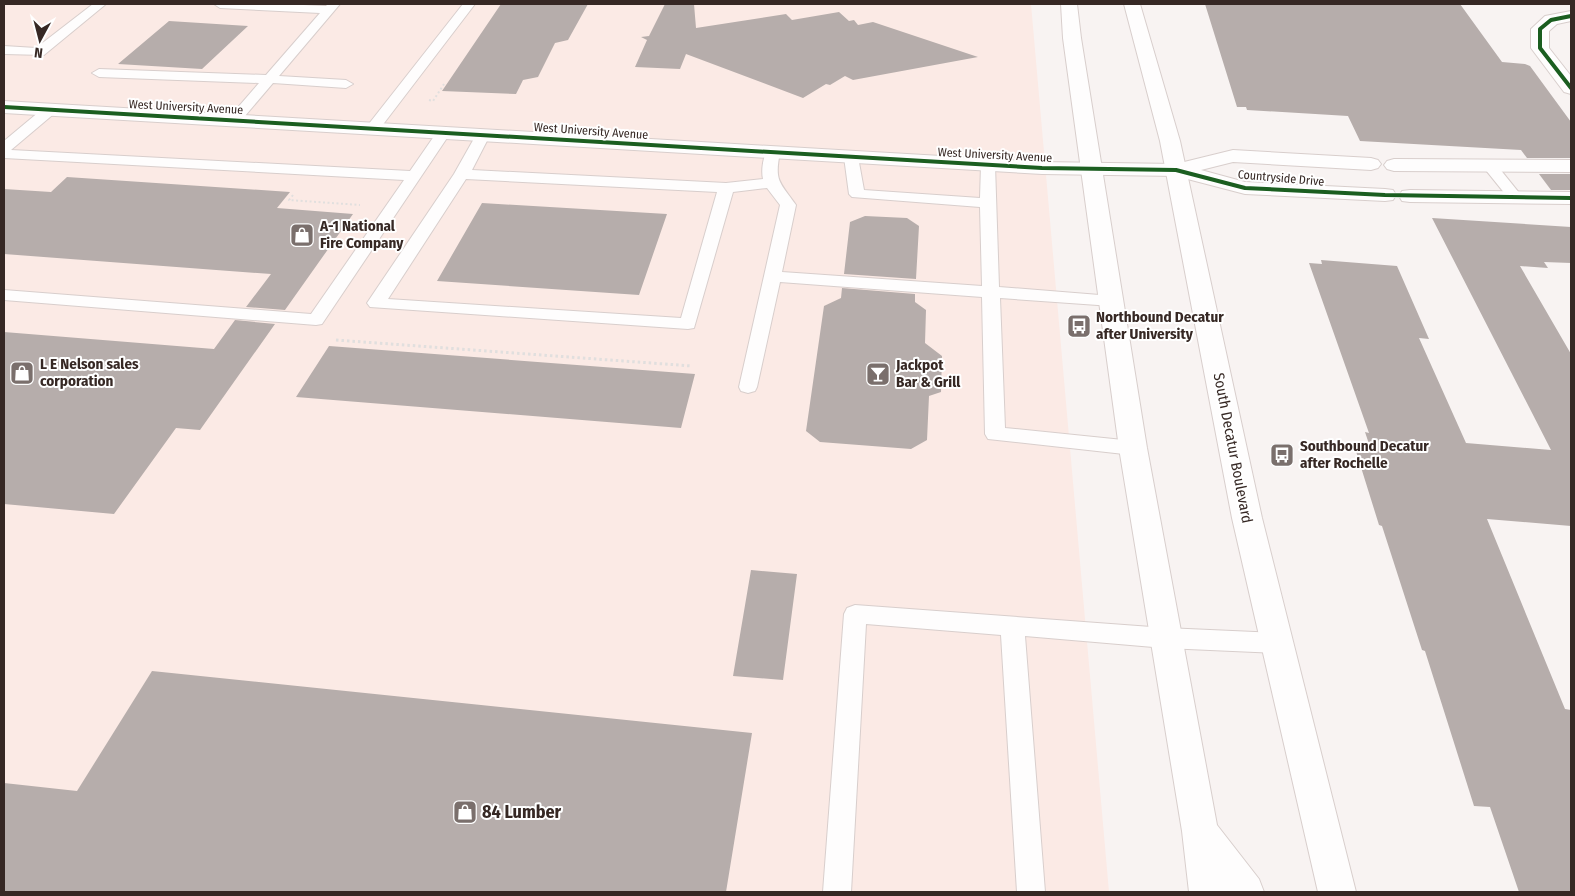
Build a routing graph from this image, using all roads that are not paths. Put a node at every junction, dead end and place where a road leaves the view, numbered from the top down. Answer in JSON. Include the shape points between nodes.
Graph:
{"nodes":[{"id":1,"x":100,"y":4,"type":"edge"},
{"id":2,"x":220,"y":4,"type":"edge"},
{"id":3,"x":469,"y":4,"type":"edge"},
{"id":4,"x":1069,"y":4,"type":"edge"},
{"id":5,"x":1132,"y":4,"type":"edge"},
{"id":6,"x":331,"y":7,"type":"edge"},
{"id":7,"x":1571,"y":16,"type":"edge"},
{"id":8,"x":4,"y":50,"type":"edge"},
{"id":9,"x":99,"y":73,"type":"dead end"},
{"id":10,"x":269,"y":79,"type":"junction"},
{"id":11,"x":346,"y":84,"type":"dead end"},
{"id":12,"x":1571,"y":88,"type":"edge"},
{"id":13,"x":4,"y":107,"type":"edge"},
{"id":14,"x":51,"y":109,"type":"junction"},
{"id":15,"x":234,"y":120,"type":"junction"},
{"id":16,"x":373,"y":128,"type":"junction"},
{"id":17,"x":444,"y":132,"type":"junction"},
{"id":18,"x":483,"y":134,"type":"junction"},
{"id":19,"x":4,"y":148,"type":"edge"},
{"id":20,"x":773,"y":152,"type":"junction"},
{"id":21,"x":4,"y":154,"type":"edge"},
{"id":22,"x":851,"y":157,"type":"junction"},
{"id":23,"x":1371,"y":164,"type":"dead end"},
{"id":24,"x":988,"y":165,"type":"junction"},
{"id":25,"x":1394,"y":165,"type":"dead end"},
{"id":26,"x":1490,"y":166,"type":"junction"},
{"id":27,"x":1571,"y":166,"type":"edge"},
{"id":28,"x":1092,"y":168,"type":"junction"},
{"id":29,"x":1176,"y":170,"type":"junction"},
{"id":30,"x":462,"y":174,"type":"junction"},
{"id":31,"x":414,"y":176,"type":"junction"},
{"id":32,"x":771,"y":183,"type":"junction"},
{"id":33,"x":726,"y":188,"type":"junction"},
{"id":34,"x":1386,"y":195,"type":"dead end"},
{"id":35,"x":1410,"y":196,"type":"dead end"},
{"id":36,"x":1515,"y":197,"type":"junction"},
{"id":37,"x":1571,"y":198,"type":"edge"},
{"id":38,"x":988,"y":203,"type":"junction"},
{"id":39,"x":773,"y":276,"type":"junction"},
{"id":40,"x":990,"y":292,"type":"junction"},
{"id":41,"x":4,"y":295,"type":"edge"},
{"id":42,"x":1112,"y":301,"type":"junction"},
{"id":43,"x":748,"y":387,"type":"dead end"},
{"id":44,"x":1133,"y":448,"type":"junction"},
{"id":45,"x":1012,"y":625,"type":"junction"},
{"id":46,"x":1165,"y":638,"type":"junction"},
{"id":47,"x":1276,"y":643,"type":"junction"},
{"id":48,"x":1200,"y":831,"type":"junction"},
{"id":49,"x":837,"y":892,"type":"edge"},
{"id":50,"x":1031,"y":892,"type":"edge"},
{"id":51,"x":1208,"y":892,"type":"edge"},
{"id":52,"x":1245,"y":892,"type":"edge"},
{"id":53,"x":1336,"y":892,"type":"edge"}],
"edges":[{"from":1,"to":8,"type":"lane","via":[[39,52]]},
{"from":2,"to":6,"type":"lane"},
{"from":3,"to":16,"type":"lane"},
{"from":4,"to":28,"type":"main road"},
{"from":5,"to":29,"type":"main road","name":"South Decatur Boulevard"},
{"from":6,"to":10,"type":"lane"},
{"from":7,"to":12,"type":"main road","via":[[1551,20],[1540,29],[1540,48]]},
{"from":9,"to":10,"type":"lane"},
{"from":10,"to":11,"type":"lane"},
{"from":10,"to":15,"type":"lane"},
{"from":13,"to":14,"type":"main road","name":"West University Avenue"},
{"from":14,"to":15,"type":"main road","name":"West University Avenue"},
{"from":14,"to":19,"type":"lane"},
{"from":15,"to":16,"type":"main road","name":"West University Avenue"},
{"from":16,"to":17,"type":"main road","name":"West University Avenue"},
{"from":17,"to":18,"type":"main road","name":"West University Avenue"},
{"from":17,"to":31,"type":"lane"},
{"from":18,"to":20,"type":"main road","name":"West University Avenue"},
{"from":18,"to":30,"type":"lane"},
{"from":20,"to":22,"type":"main road","name":"West University Avenue"},
{"from":20,"to":32,"type":"lane","via":[[768,173]]},
{"from":21,"to":31,"type":"lane"},
{"from":22,"to":24,"type":"main road","name":"West University Avenue"},
{"from":22,"to":38,"type":"lane","via":[[857,194]]},
{"from":23,"to":29,"type":"main road","name":"Countryside Drive","via":[[1233,156]]},
{"from":24,"to":28,"type":"main road","name":"West University Avenue"},
{"from":24,"to":38,"type":"lane"},
{"from":25,"to":26,"type":"main road"},
{"from":26,"to":27,"type":"main road"},
{"from":26,"to":36,"type":"lane"},
{"from":28,"to":29,"type":"main road","name":"West University Avenue"},
{"from":28,"to":42,"type":"main road"},
{"from":29,"to":34,"type":"main road","name":"Countryside Drive","via":[[1245,188]]},
{"from":29,"to":47,"type":"main road","name":"South Decatur Boulevard","via":[[1246,518]]},
{"from":30,"to":33,"type":"lane"},
{"from":30,"to":33,"type":"lane","via":[[376,303],[688,324]]},
{"from":31,"to":41,"type":"lane","via":[[316,320]]},
{"from":32,"to":33,"type":"lane"},
{"from":32,"to":39,"type":"lane","via":[[788,205]]},
{"from":35,"to":36,"type":"main road"},
{"from":36,"to":37,"type":"main road"},
{"from":38,"to":40,"type":"lane"},
{"from":39,"to":40,"type":"lane"},
{"from":39,"to":43,"type":"lane"},
{"from":40,"to":42,"type":"lane"},
{"from":40,"to":44,"type":"lane","via":[[995,434]]},
{"from":42,"to":44,"type":"main road"},
{"from":44,"to":46,"type":"main road"},
{"from":45,"to":46,"type":"lane"},
{"from":45,"to":49,"type":"lane","via":[[855,614]]},
{"from":45,"to":50,"type":"lane"},
{"from":46,"to":47,"type":"lane"},
{"from":46,"to":48,"type":"main road"},
{"from":47,"to":53,"type":"main road","name":"South Decatur Boulevard"},
{"from":48,"to":51,"type":"main road"},
{"from":48,"to":52,"type":"main road"}]}
